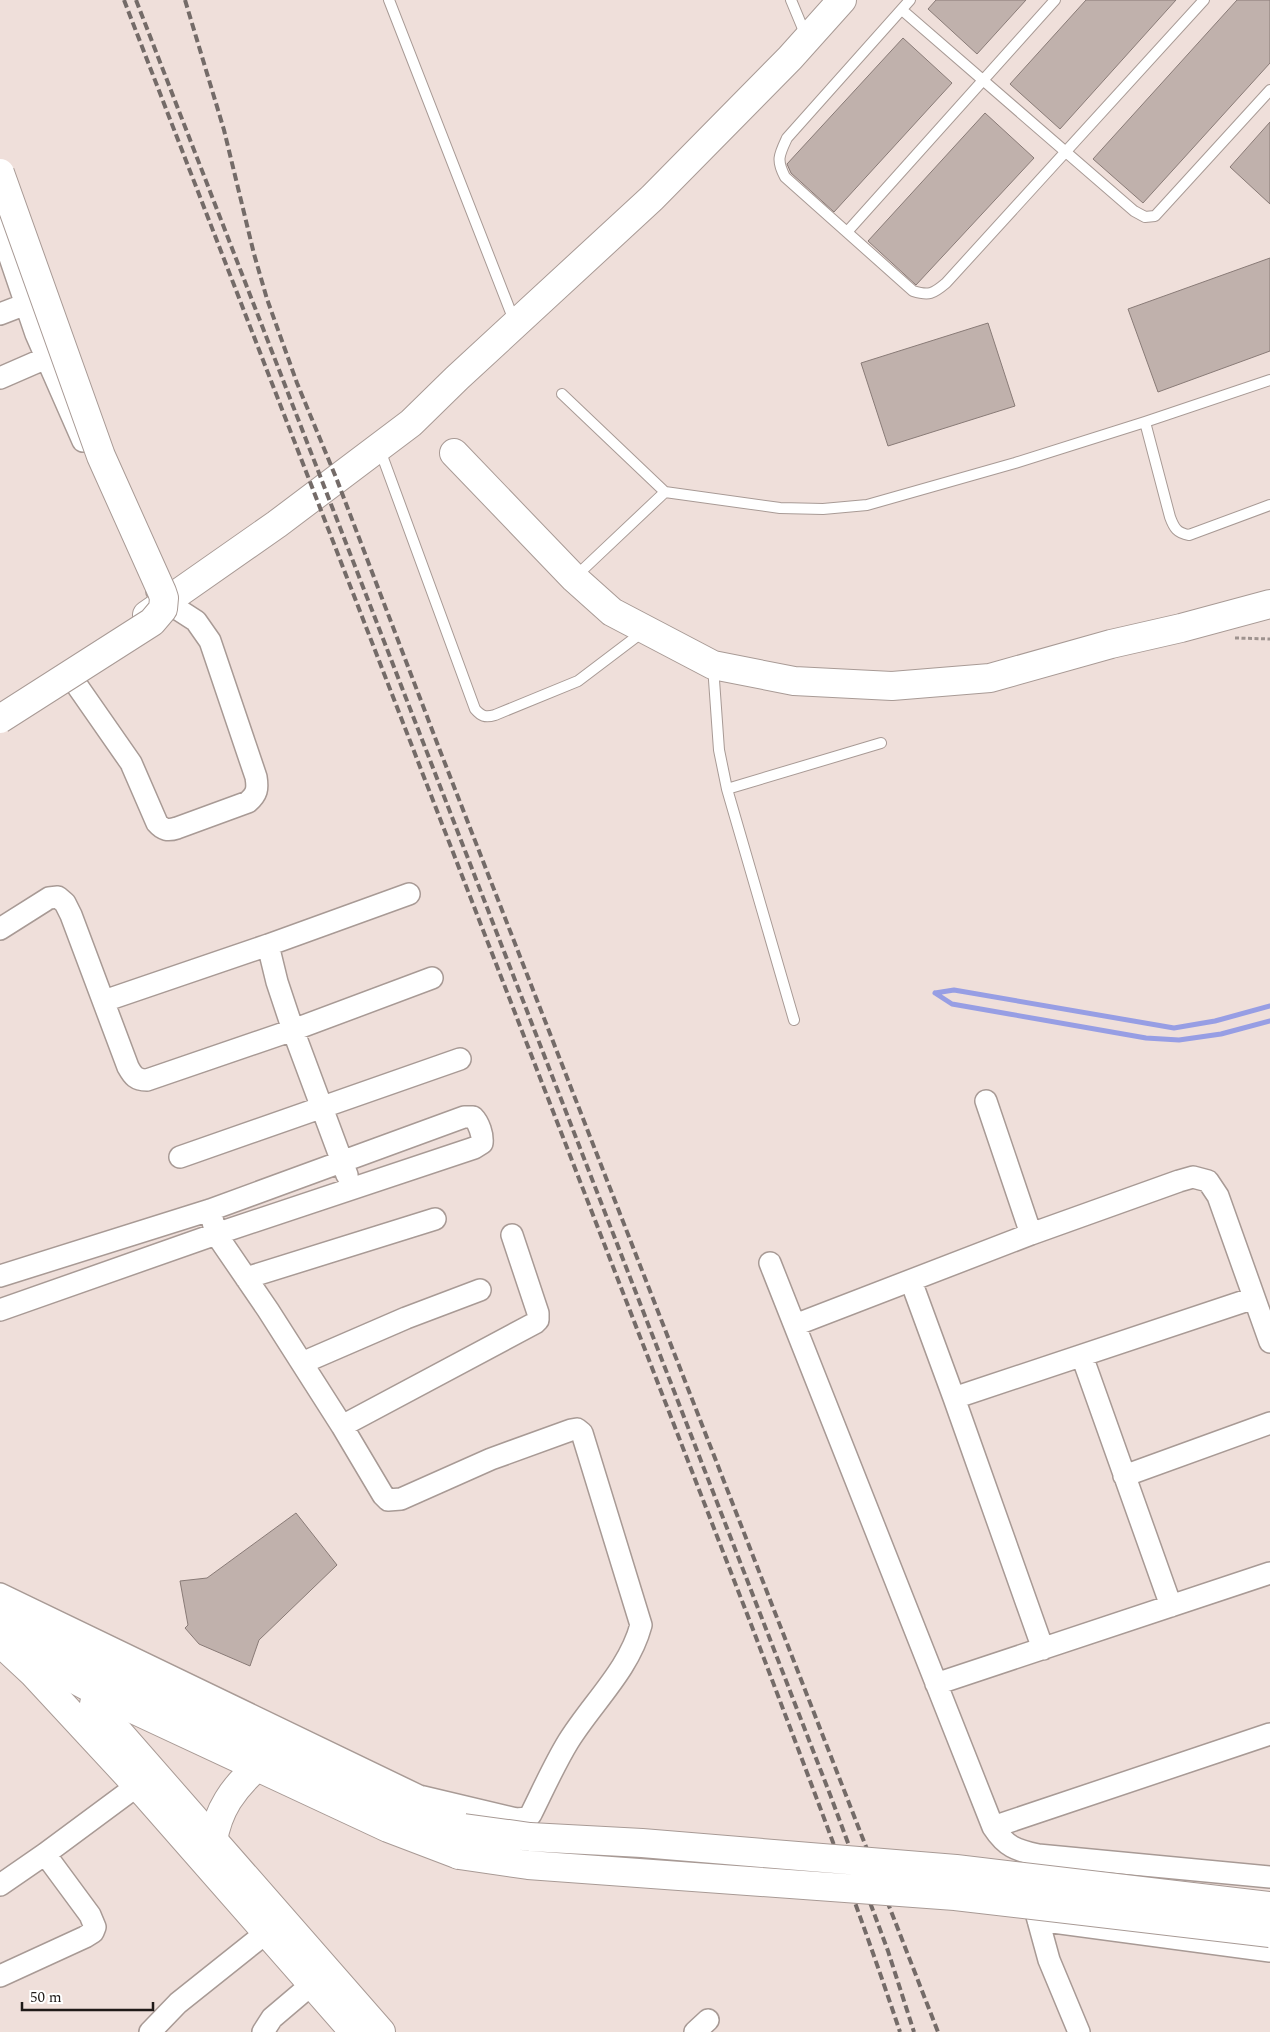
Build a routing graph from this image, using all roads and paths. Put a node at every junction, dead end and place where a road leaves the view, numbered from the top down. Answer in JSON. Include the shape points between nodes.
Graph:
{"nodes":[{"id":1,"x":389,"y":0,"type":"edge"},
{"id":2,"x":791,"y":0,"type":"edge"},
{"id":3,"x":842,"y":0,"type":"edge"},
{"id":4,"x":910,"y":0,"type":"edge"},
{"id":5,"x":1055,"y":0,"type":"edge"},
{"id":6,"x":1204,"y":0,"type":"edge"},
{"id":7,"x":902,"y":10,"type":"junction"},
{"id":8,"x":807,"y":39,"type":"junction"},
{"id":9,"x":983,"y":80,"type":"junction"},
{"id":10,"x":1270,"y":90,"type":"edge"},
{"id":11,"x":1065,"y":152,"type":"junction"},
{"id":12,"x":0,"y":173,"type":"edge"},
{"id":13,"x":0,"y":228,"type":"edge"},
{"id":14,"x":847,"y":232,"type":"junction"},
{"id":15,"x":26,"y":304,"type":"junction"},
{"id":16,"x":0,"y":314,"type":"edge"},
{"id":17,"x":515,"y":324,"type":"junction"},
{"id":18,"x":46,"y":358,"type":"junction"},
{"id":19,"x":0,"y":378,"type":"edge"},
{"id":20,"x":1270,"y":380,"type":"edge"},
{"id":21,"x":562,"y":394,"type":"dead end"},
{"id":22,"x":1145,"y":422,"type":"junction"},
{"id":23,"x":380,"y":449,"type":"junction"},
{"id":24,"x":454,"y":453,"type":"dead end"},
{"id":25,"x":666,"y":492,"type":"junction"},
{"id":26,"x":1270,"y":505,"type":"edge"},
{"id":27,"x":574,"y":578,"type":"junction"},
{"id":28,"x":165,"y":601,"type":"junction"},
{"id":29,"x":1270,"y":604,"type":"edge"},
{"id":30,"x":645,"y":630,"type":"junction"},
{"id":31,"x":713,"y":665,"type":"junction"},
{"id":32,"x":69,"y":674,"type":"junction"},
{"id":33,"x":0,"y":720,"type":"edge"},
{"id":34,"x":881,"y":743,"type":"dead end"},
{"id":35,"x":728,"y":790,"type":"junction"},
{"id":36,"x":408,"y":894,"type":"dead end"},
{"id":37,"x":0,"y":929,"type":"edge"},
{"id":38,"x":268,"y":944,"type":"junction"},
{"id":39,"x":432,"y":978,"type":"dead end"},
{"id":40,"x":104,"y":1001,"type":"junction"},
{"id":41,"x":794,"y":1020,"type":"dead end"},
{"id":42,"x":294,"y":1030,"type":"junction"},
{"id":43,"x":460,"y":1060,"type":"dead end"},
{"id":44,"x":986,"y":1101,"type":"dead end"},
{"id":45,"x":323,"y":1108,"type":"junction"},
{"id":46,"x":180,"y":1157,"type":"dead end"},
{"id":47,"x":341,"y":1162,"type":"junction"},
{"id":48,"x":354,"y":1189,"type":"junction"},
{"id":49,"x":210,"y":1210,"type":"junction"},
{"id":50,"x":435,"y":1219,"type":"dead end"},
{"id":51,"x":216,"y":1234,"type":"junction"},
{"id":52,"x":1031,"y":1234,"type":"junction"},
{"id":53,"x":512,"y":1235,"type":"dead end"},
{"id":54,"x":770,"y":1263,"type":"dead end"},
{"id":55,"x":0,"y":1276,"type":"edge"},
{"id":56,"x":246,"y":1278,"type":"junction"},
{"id":57,"x":910,"y":1280,"type":"junction"},
{"id":58,"x":480,"y":1290,"type":"dead end"},
{"id":59,"x":1254,"y":1298,"type":"junction"},
{"id":60,"x":0,"y":1310,"type":"edge"},
{"id":61,"x":795,"y":1325,"type":"junction"},
{"id":62,"x":1270,"y":1342,"type":"edge"},
{"id":63,"x":1082,"y":1356,"type":"junction"},
{"id":64,"x":302,"y":1363,"type":"junction"},
{"id":65,"x":954,"y":1398,"type":"junction"},
{"id":66,"x":1270,"y":1423,"type":"edge"},
{"id":67,"x":342,"y":1426,"type":"junction"},
{"id":68,"x":1124,"y":1476,"type":"junction"},
{"id":69,"x":1270,"y":1573,"type":"edge"},
{"id":70,"x":0,"y":1594,"type":"edge"},
{"id":71,"x":1171,"y":1606,"type":"junction"},
{"id":72,"x":0,"y":1613,"type":"edge"},
{"id":73,"x":0,"y":1639,"type":"edge"},
{"id":74,"x":0,"y":1643,"type":"edge"},
{"id":75,"x":1043,"y":1649,"type":"junction"},
{"id":76,"x":0,"y":1657,"type":"edge"},
{"id":77,"x":936,"y":1684,"type":"junction"},
{"id":78,"x":96,"y":1698,"type":"junction"},
{"id":79,"x":1270,"y":1734,"type":"edge"},
{"id":80,"x":257,"y":1767,"type":"junction"},
{"id":81,"x":130,"y":1791,"type":"junction"},
{"id":82,"x":993,"y":1827,"type":"junction"},
{"id":83,"x":212,"y":1841,"type":"junction"},
{"id":84,"x":1018,"y":1851,"type":"junction"},
{"id":85,"x":45,"y":1854,"type":"junction"},
{"id":86,"x":1270,"y":1877,"type":"edge"},
{"id":87,"x":0,"y":1885,"type":"edge"},
{"id":88,"x":1270,"y":1906,"type":"edge"},
{"id":89,"x":1038,"y":1920,"type":"junction"},
{"id":90,"x":1270,"y":1933,"type":"edge"},
{"id":91,"x":257,"y":1940,"type":"junction"},
{"id":92,"x":1270,"y":1951,"type":"edge"},
{"id":93,"x":0,"y":1976,"type":"edge"},
{"id":94,"x":305,"y":1990,"type":"junction"},
{"id":95,"x":353,"y":2031,"type":"edge"},
{"id":96,"x":150,"y":2032,"type":"edge"},
{"id":97,"x":264,"y":2032,"type":"edge"},
{"id":98,"x":381,"y":2032,"type":"edge"},
{"id":99,"x":1079,"y":2032,"type":"edge"}],
"edges":[{"from":1,"to":17,"type":"lane"},
{"from":2,"to":8,"type":"lane"},
{"from":3,"to":8,"type":"main road"},
{"from":4,"to":7,"type":"lane"},
{"from":5,"to":9,"type":"lane"},
{"from":6,"to":11,"type":"lane"},
{"from":7,"to":9,"type":"lane"},
{"from":7,"to":14,"type":"lane","via":[[787,138],[780,152],[778,164],[785,177]]},
{"from":8,"to":17,"type":"main road","via":[[652,198]]},
{"from":9,"to":11,"type":"lane"},
{"from":9,"to":14,"type":"lane"},
{"from":10,"to":11,"type":"lane","via":[[1155,216],[1146,217],[1134,212]]},
{"from":11,"to":14,"type":"lane","via":[[935,292],[925,295],[913,292]]},
{"from":12,"to":33,"type":"main road","bridge":true,"via":[[98,447],[164,598],[163,609],[152,622]]},
{"from":13,"to":15,"type":"street"},
{"from":15,"to":16,"type":"street"},
{"from":15,"to":18,"type":"street"},
{"from":17,"to":23,"type":"main road","via":[[411,424]]},
{"from":18,"to":19,"type":"street"},
{"from":18,"to":28,"type":"street","via":[[134,553]]},
{"from":20,"to":22,"type":"lane"},
{"from":21,"to":25,"type":"lane"},
{"from":22,"to":25,"type":"lane","via":[[1015,463],[867,504],[823,509],[780,508]]},
{"from":22,"to":26,"type":"lane","via":[[1170,517],[1180,534],[1189,535]]},
{"from":23,"to":28,"type":"main road"},
{"from":23,"to":30,"type":"lane","via":[[475,709],[480,715],[494,715],[578,681]]},
{"from":24,"to":27,"type":"main road"},
{"from":25,"to":27,"type":"lane"},
{"from":27,"to":30,"type":"main road","via":[[612,612]]},
{"from":28,"to":32,"type":"main road"},
{"from":28,"to":32,"type":"street","via":[[196,621],[210,641],[256,777],[256,795],[248,802],[170,830],[162,828],[131,763]]},
{"from":29,"to":31,"type":"main road","via":[[990,678],[892,686],[824,683],[794,681]]},
{"from":30,"to":31,"type":"main road"},
{"from":31,"to":35,"type":"lane","via":[[719,750]]},
{"from":32,"to":33,"type":"main road"},
{"from":34,"to":35,"type":"lane"},
{"from":35,"to":41,"type":"lane"},
{"from":36,"to":38,"type":"street"},
{"from":37,"to":40,"type":"street","via":[[36,905],[58,897],[72,915]]},
{"from":38,"to":40,"type":"street"},
{"from":38,"to":42,"type":"street"},
{"from":39,"to":42,"type":"street"},
{"from":40,"to":42,"type":"street","via":[[128,1067],[140,1080]]},
{"from":42,"to":45,"type":"street"},
{"from":43,"to":45,"type":"street"},
{"from":44,"to":52,"type":"street"},
{"from":45,"to":46,"type":"street"},
{"from":45,"to":47,"type":"street"},
{"from":47,"to":48,"type":"street"},
{"from":47,"to":48,"type":"street","via":[[464,1117],[476,1120],[483,1138],[479,1146]]},
{"from":47,"to":49,"type":"street"},
{"from":48,"to":51,"type":"street"},
{"from":49,"to":51,"type":"street"},
{"from":49,"to":55,"type":"street"},
{"from":50,"to":56,"type":"street"},
{"from":51,"to":56,"type":"street"},
{"from":51,"to":60,"type":"street"},
{"from":52,"to":57,"type":"street"},
{"from":52,"to":59,"type":"street","via":[[1179,1181],[1193,1177],[1208,1181],[1218,1196]]},
{"from":53,"to":67,"type":"street","via":[[538,1313],[535,1324]]},
{"from":54,"to":61,"type":"street"},
{"from":56,"to":64,"type":"street"},
{"from":57,"to":61,"type":"street"},
{"from":57,"to":65,"type":"street"},
{"from":58,"to":64,"type":"street"},
{"from":59,"to":62,"type":"street"},
{"from":59,"to":63,"type":"street"},
{"from":61,"to":77,"type":"street"},
{"from":63,"to":65,"type":"street"},
{"from":63,"to":68,"type":"street"},
{"from":64,"to":67,"type":"street"},
{"from":65,"to":75,"type":"street"},
{"from":66,"to":68,"type":"street"},
{"from":67,"to":70,"type":"street","via":[[383,1495],[394,1501],[491,1459],[570,1430],[577,1429],[586,1440],[642,1625],[628,1658],[568,1742],[528,1818],[516,1819],[418,1796]]},
{"from":68,"to":71,"type":"street"},
{"from":69,"to":71,"type":"street"},
{"from":71,"to":75,"type":"street"},
{"from":72,"to":78,"type":"main road"},
{"from":73,"to":78,"type":"main road"},
{"from":74,"to":78,"type":"main road","via":[[33,1674]]},
{"from":75,"to":77,"type":"street"},
{"from":76,"to":81,"type":"street","via":[[38,1690]]},
{"from":77,"to":82,"type":"street"},
{"from":78,"to":80,"type":"main road"},
{"from":78,"to":83,"type":"main road"},
{"from":78,"to":88,"type":"main road","bridge":true,"via":[[395,1808],[464,1828],[530,1837],[956,1869]]},
{"from":78,"to":95,"type":"main road"},
{"from":79,"to":82,"type":"street"},
{"from":80,"to":83,"type":"main road","via":[[221,1810]]},
{"from":80,"to":90,"type":"main road","bridge":true,"via":[[388,1828],[459,1854],[528,1864],[955,1896]]},
{"from":81,"to":85,"type":"street"},
{"from":81,"to":91,"type":"street"},
{"from":82,"to":84,"type":"street","via":[[1001,1840]]},
{"from":83,"to":98,"type":"main road"},
{"from":84,"to":86,"type":"street"},
{"from":84,"to":89,"type":"street"},
{"from":85,"to":87,"type":"street"},
{"from":85,"to":93,"type":"street","via":[[90,1915],[95,1927],[84,1937]]},
{"from":89,"to":92,"type":"street"},
{"from":89,"to":99,"type":"street","via":[[1049,1960]]},
{"from":91,"to":94,"type":"street"},
{"from":91,"to":96,"type":"street","via":[[178,2002]]},
{"from":94,"to":95,"type":"street"},
{"from":94,"to":97,"type":"street","via":[[272,2018]]}]}
